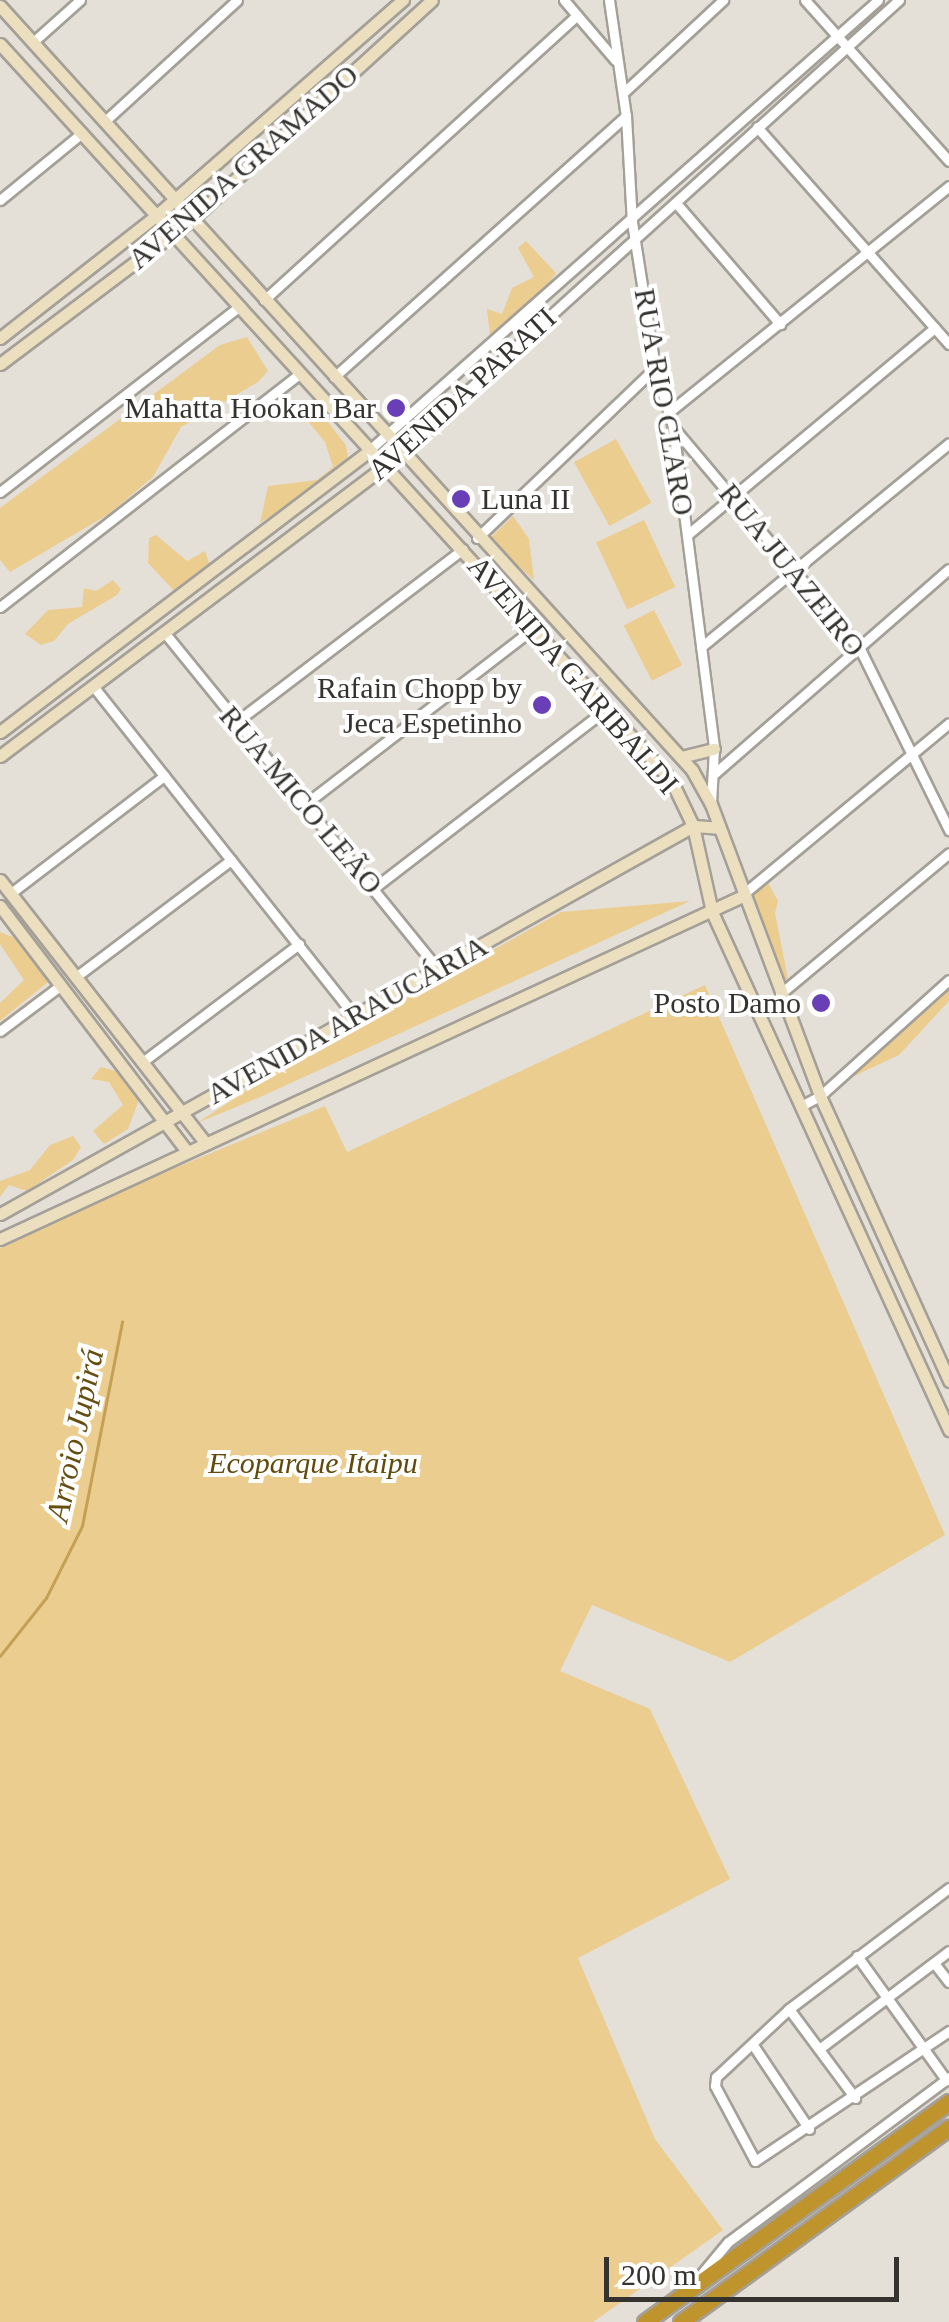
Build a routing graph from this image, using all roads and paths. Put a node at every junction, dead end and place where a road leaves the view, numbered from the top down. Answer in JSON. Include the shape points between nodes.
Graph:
{"nodes":[{"id":1,"x":80,"y":0,"type":"edge"},
{"id":2,"x":237,"y":0,"type":"edge"},
{"id":3,"x":404,"y":0,"type":"edge"},
{"id":4,"x":564,"y":0,"type":"edge"},
{"id":5,"x":609,"y":0,"type":"edge"},
{"id":6,"x":723,"y":0,"type":"edge"},
{"id":7,"x":805,"y":0,"type":"edge"},
{"id":8,"x":878,"y":0,"type":"edge"},
{"id":9,"x":899,"y":0,"type":"edge"},
{"id":10,"x":427,"y":2,"type":"edge"},
{"id":11,"x":0,"y":6,"type":"edge"},
{"id":12,"x":577,"y":15,"type":"junction"},
{"id":13,"x":838,"y":36,"type":"junction"},
{"id":14,"x":33,"y":42,"type":"junction"},
{"id":15,"x":0,"y":44,"type":"edge"},
{"id":16,"x":848,"y":47,"type":"junction"},
{"id":17,"x":12,"y":57,"type":"junction"},
{"id":18,"x":617,"y":62,"type":"junction"},
{"id":19,"x":0,"y":67,"type":"edge"},
{"id":20,"x":311,"y":82,"type":"junction"},
{"id":21,"x":624,"y":92,"type":"junction"},
{"id":22,"x":326,"y":96,"type":"junction"},
{"id":23,"x":626,"y":116,"type":"junction"},
{"id":24,"x":105,"y":121,"type":"junction"},
{"id":25,"x":757,"y":127,"type":"junction"},
{"id":26,"x":82,"y":134,"type":"junction"},
{"id":27,"x":949,"y":162,"type":"edge"},
{"id":28,"x":949,"y":186,"type":"edge"},
{"id":29,"x":0,"y":200,"type":"edge"},
{"id":30,"x":174,"y":200,"type":"junction"},
{"id":31,"x":676,"y":203,"type":"junction"},
{"id":32,"x":157,"y":215,"type":"junction"},
{"id":33,"x":192,"y":220,"type":"junction"},
{"id":34,"x":632,"y":222,"type":"junction"},
{"id":35,"x":173,"y":235,"type":"junction"},
{"id":36,"x":636,"y":237,"type":"junction"},
{"id":37,"x":872,"y":252,"type":"junction"},
{"id":38,"x":264,"y":300,"type":"junction"},
{"id":39,"x":236,"y":309,"type":"junction"},
{"id":40,"x":780,"y":324,"type":"junction"},
{"id":41,"x":935,"y":328,"type":"junction"},
{"id":42,"x":0,"y":338,"type":"edge"},
{"id":43,"x":949,"y":344,"type":"edge"},
{"id":44,"x":0,"y":364,"type":"edge"},
{"id":45,"x":655,"y":368,"type":"junction"},
{"id":46,"x":298,"y":374,"type":"junction"},
{"id":47,"x":334,"y":378,"type":"junction"},
{"id":48,"x":669,"y":412,"type":"junction"},
{"id":49,"x":673,"y":427,"type":"junction"},
{"id":50,"x":387,"y":438,"type":"junction"},
{"id":51,"x":949,"y":444,"type":"edge"},
{"id":52,"x":367,"y":452,"type":"junction"},
{"id":53,"x":400,"y":453,"type":"junction"},
{"id":54,"x":383,"y":467,"type":"junction"},
{"id":55,"x":0,"y":492,"type":"edge"},
{"id":56,"x":733,"y":495,"type":"junction"},
{"id":57,"x":687,"y":535,"type":"junction"},
{"id":58,"x":477,"y":538,"type":"junction"},
{"id":59,"x":463,"y":549,"type":"junction"},
{"id":60,"x":949,"y":569,"type":"edge"},
{"id":61,"x":796,"y":571,"type":"junction"},
{"id":62,"x":0,"y":607,"type":"edge"},
{"id":63,"x":534,"y":628,"type":"junction"},
{"id":64,"x":164,"y":632,"type":"junction"},
{"id":65,"x":702,"y":647,"type":"junction"},
{"id":66,"x":860,"y":649,"type":"junction"},
{"id":67,"x":92,"y":686,"type":"junction"},
{"id":68,"x":608,"y":708,"type":"junction"},
{"id":69,"x":236,"y":722,"type":"junction"},
{"id":70,"x":949,"y":724,"type":"edge"},
{"id":71,"x":0,"y":732,"type":"edge"},
{"id":72,"x":714,"y":749,"type":"junction"},
{"id":73,"x":913,"y":754,"type":"junction"},
{"id":74,"x":0,"y":756,"type":"edge"},
{"id":75,"x":681,"y":757,"type":"junction"},
{"id":76,"x":715,"y":773,"type":"junction"},
{"id":77,"x":164,"y":776,"type":"junction"},
{"id":78,"x":711,"y":804,"type":"junction"},
{"id":79,"x":304,"y":806,"type":"junction"},
{"id":80,"x":693,"y":826,"type":"junction"},
{"id":81,"x":719,"y":828,"type":"junction"},
{"id":82,"x":949,"y":830,"type":"edge"},
{"id":83,"x":949,"y":853,"type":"edge"},
{"id":84,"x":231,"y":860,"type":"junction"},
{"id":85,"x":0,"y":880,"type":"edge"},
{"id":86,"x":374,"y":888,"type":"junction"},
{"id":87,"x":11,"y":893,"type":"junction"},
{"id":88,"x":740,"y":897,"type":"junction"},
{"id":89,"x":0,"y":906,"type":"edge"},
{"id":90,"x":712,"y":912,"type":"junction"},
{"id":91,"x":299,"y":944,"type":"junction"},
{"id":92,"x":438,"y":968,"type":"junction"},
{"id":93,"x":77,"y":976,"type":"junction"},
{"id":94,"x":949,"y":980,"type":"edge"},
{"id":95,"x":61,"y":984,"type":"junction"},
{"id":96,"x":780,"y":994,"type":"junction"},
{"id":97,"x":355,"y":1017,"type":"junction"},
{"id":98,"x":0,"y":1031,"type":"edge"},
{"id":99,"x":145,"y":1060,"type":"junction"},
{"id":100,"x":820,"y":1096,"type":"junction"},
{"id":101,"x":800,"y":1106,"type":"junction"},
{"id":102,"x":184,"y":1112,"type":"junction"},
{"id":103,"x":166,"y":1122,"type":"junction"},
{"id":104,"x":205,"y":1142,"type":"junction"},
{"id":105,"x":186,"y":1150,"type":"junction"},
{"id":106,"x":0,"y":1214,"type":"edge"},
{"id":107,"x":0,"y":1239,"type":"edge"},
{"id":108,"x":930,"y":1342,"type":"junction"},
{"id":109,"x":912,"y":1350,"type":"junction"},
{"id":110,"x":949,"y":1381,"type":"edge"},
{"id":111,"x":949,"y":1430,"type":"edge"},
{"id":112,"x":949,"y":1888,"type":"edge"},
{"id":113,"x":949,"y":1952,"type":"edge"},
{"id":114,"x":857,"y":1956,"type":"junction"},
{"id":115,"x":934,"y":1963,"type":"junction"},
{"id":116,"x":949,"y":1982,"type":"edge"},
{"id":117,"x":888,"y":1998,"type":"junction"},
{"id":118,"x":789,"y":2009,"type":"junction"},
{"id":119,"x":949,"y":2030,"type":"edge"},
{"id":120,"x":753,"y":2045,"type":"junction"},
{"id":121,"x":818,"y":2049,"type":"junction"},
{"id":122,"x":925,"y":2049,"type":"junction"},
{"id":123,"x":947,"y":2079,"type":"edge"},
{"id":124,"x":855,"y":2098,"type":"junction"},
{"id":125,"x":949,"y":2102,"type":"edge"},
{"id":126,"x":949,"y":2127,"type":"edge"},
{"id":127,"x":809,"y":2129,"type":"junction"},
{"id":128,"x":758,"y":2266,"type":"junction"},
{"id":129,"x":688,"y":2291,"type":"junction"},
{"id":130,"x":646,"y":2322,"type":"edge"},
{"id":131,"x":681,"y":2322,"type":"edge"},
{"id":132,"x":693,"y":2322,"type":"edge"}],
"edges":[{"from":1,"to":14,"type":"street"},
{"from":2,"to":24,"type":"street"},
{"from":3,"to":20,"type":"street","name":"AVENIDA GRAMADO"},
{"from":4,"to":12,"type":"street"},
{"from":5,"to":18,"type":"street","name":"RUA RIO CLARO"},
{"from":6,"to":21,"type":"street"},
{"from":7,"to":13,"type":"street"},
{"from":8,"to":13,"type":"street","name":"AVENIDA PARATI"},
{"from":9,"to":16,"type":"street","name":"AVENIDA PARATI"},
{"from":10,"to":22,"type":"street","name":"AVENIDA GRAMADO"},
{"from":11,"to":14,"type":"street","name":"AVENIDA GARIBALDI"},
{"from":12,"to":18,"type":"street"},
{"from":12,"to":38,"type":"street"},
{"from":13,"to":16,"type":"street"},
{"from":13,"to":34,"type":"street","name":"AVENIDA PARATI"},
{"from":14,"to":24,"type":"street","name":"AVENIDA GARIBALDI"},
{"from":15,"to":17,"type":"street","name":"AVENIDA GARIBALDI"},
{"from":16,"to":25,"type":"street","name":"AVENIDA PARATI"},
{"from":16,"to":27,"type":"street"},
{"from":17,"to":19,"type":"street"},
{"from":17,"to":26,"type":"street","name":"AVENIDA GARIBALDI"},
{"from":18,"to":21,"type":"street","name":"RUA RIO CLARO"},
{"from":20,"to":22,"type":"street"},
{"from":20,"to":30,"type":"street","name":"AVENIDA GRAMADO"},
{"from":21,"to":23,"type":"street","name":"RUA RIO CLARO"},
{"from":22,"to":33,"type":"street","name":"AVENIDA GRAMADO"},
{"from":23,"to":34,"type":"street","name":"RUA RIO CLARO"},
{"from":23,"to":47,"type":"street"},
{"from":24,"to":30,"type":"street","name":"AVENIDA GARIBALDI"},
{"from":25,"to":31,"type":"street","name":"AVENIDA PARATI"},
{"from":25,"to":37,"type":"street"},
{"from":26,"to":29,"type":"street"},
{"from":26,"to":32,"type":"street","name":"AVENIDA GARIBALDI"},
{"from":28,"to":37,"type":"street"},
{"from":30,"to":32,"type":"street","name":"AVENIDA GRAMADO"},
{"from":30,"to":33,"type":"street","name":"AVENIDA GARIBALDI"},
{"from":31,"to":36,"type":"street","name":"AVENIDA PARATI"},
{"from":31,"to":40,"type":"street"},
{"from":32,"to":35,"type":"street","name":"AVENIDA GARIBALDI"},
{"from":32,"to":42,"type":"street","name":"AVENIDA GRAMADO"},
{"from":33,"to":35,"type":"street","name":"AVENIDA GRAMADO"},
{"from":33,"to":38,"type":"street","name":"AVENIDA GARIBALDI"},
{"from":34,"to":36,"type":"street","name":"RUA RIO CLARO"},
{"from":34,"to":50,"type":"street","name":"AVENIDA PARATI"},
{"from":35,"to":39,"type":"street","name":"AVENIDA GARIBALDI"},
{"from":35,"to":44,"type":"street","name":"AVENIDA GRAMADO"},
{"from":36,"to":45,"type":"street","name":"RUA RIO CLARO"},
{"from":36,"to":53,"type":"street","name":"AVENIDA PARATI"},
{"from":37,"to":40,"type":"street"},
{"from":37,"to":41,"type":"street"},
{"from":38,"to":47,"type":"street","name":"AVENIDA GARIBALDI"},
{"from":39,"to":46,"type":"street","name":"AVENIDA GARIBALDI"},
{"from":39,"to":55,"type":"street"},
{"from":40,"to":48,"type":"street"},
{"from":41,"to":43,"type":"street"},
{"from":41,"to":56,"type":"street"},
{"from":45,"to":48,"type":"street","name":"RUA RIO CLARO"},
{"from":45,"to":58,"type":"street"},
{"from":46,"to":52,"type":"street","name":"AVENIDA GARIBALDI"},
{"from":46,"to":62,"type":"street"},
{"from":47,"to":50,"type":"street","name":"AVENIDA GARIBALDI"},
{"from":48,"to":49,"type":"street","name":"RUA RIO CLARO"},
{"from":49,"to":56,"type":"street","name":"RUA JUAZEIRO"},
{"from":49,"to":57,"type":"street","name":"RUA RIO CLARO"},
{"from":50,"to":52,"type":"street","name":"AVENIDA PARATI"},
{"from":50,"to":53,"type":"street","name":"AVENIDA GARIBALDI"},
{"from":51,"to":61,"type":"street"},
{"from":52,"to":54,"type":"street","name":"AVENIDA GARIBALDI"},
{"from":52,"to":71,"type":"street","name":"AVENIDA PARATI"},
{"from":53,"to":54,"type":"street","name":"AVENIDA PARATI"},
{"from":53,"to":58,"type":"street","name":"AVENIDA GARIBALDI"},
{"from":54,"to":59,"type":"street","name":"AVENIDA GARIBALDI"},
{"from":54,"to":64,"type":"street","name":"AVENIDA PARATI"},
{"from":56,"to":57,"type":"street"},
{"from":56,"to":61,"type":"street","name":"RUA JUAZEIRO"},
{"from":57,"to":65,"type":"street","name":"RUA RIO CLARO"},
{"from":58,"to":75,"type":"street","name":"AVENIDA GARIBALDI"},
{"from":59,"to":63,"type":"street","name":"AVENIDA GARIBALDI"},
{"from":59,"to":69,"type":"street"},
{"from":60,"to":66,"type":"street"},
{"from":61,"to":65,"type":"street"},
{"from":61,"to":66,"type":"street","name":"RUA JUAZEIRO"},
{"from":63,"to":68,"type":"street","name":"AVENIDA GARIBALDI"},
{"from":63,"to":79,"type":"street"},
{"from":64,"to":67,"type":"street","name":"AVENIDA PARATI"},
{"from":64,"to":69,"type":"street","name":"RUA MICO LEÃO"},
{"from":65,"to":72,"type":"street","name":"RUA RIO CLARO"},
{"from":66,"to":73,"type":"street","name":"RUA JUAZEIRO"},
{"from":66,"to":76,"type":"street"},
{"from":67,"to":74,"type":"street","name":"AVENIDA PARATI"},
{"from":67,"to":77,"type":"street"},
{"from":68,"to":80,"type":"street","name":"AVENIDA GARIBALDI","via":[[671,780]]},
{"from":68,"to":86,"type":"street"},
{"from":69,"to":79,"type":"street","name":"RUA MICO LEÃO"},
{"from":70,"to":73,"type":"street"},
{"from":72,"to":75,"type":"street"},
{"from":72,"to":76,"type":"street","name":"RUA RIO CLARO"},
{"from":73,"to":82,"type":"street","name":"RUA JUAZEIRO"},
{"from":73,"to":88,"type":"street"},
{"from":75,"to":78,"type":"street","name":"AVENIDA GARIBALDI"},
{"from":76,"to":78,"type":"street","name":"RUA RIO CLARO"},
{"from":77,"to":84,"type":"street"},
{"from":77,"to":87,"type":"street"},
{"from":78,"to":81,"type":"street","name":"AVENIDA GARIBALDI"},
{"from":79,"to":86,"type":"street","name":"RUA MICO LEÃO"},
{"from":80,"to":81,"type":"street"},
{"from":80,"to":90,"type":"street","name":"AVENIDA GARIBALDI"},
{"from":80,"to":92,"type":"street","name":"AVENIDA ARAUCÁRIA"},
{"from":81,"to":88,"type":"street","name":"AVENIDA GARIBALDI"},
{"from":83,"to":96,"type":"street"},
{"from":84,"to":91,"type":"street"},
{"from":84,"to":93,"type":"street"},
{"from":85,"to":87,"type":"street"},
{"from":86,"to":92,"type":"street","name":"RUA MICO LEÃO"},
{"from":87,"to":93,"type":"street"},
{"from":88,"to":90,"type":"street","name":"AVENIDA ARAUCÁRIA"},
{"from":88,"to":96,"type":"street","name":"AVENIDA GARIBALDI"},
{"from":89,"to":95,"type":"street"},
{"from":90,"to":101,"type":"street","name":"AVENIDA GARIBALDI"},
{"from":90,"to":104,"type":"street","name":"AVENIDA ARAUCÁRIA"},
{"from":91,"to":97,"type":"street"},
{"from":91,"to":99,"type":"street"},
{"from":92,"to":97,"type":"street","name":"AVENIDA ARAUCÁRIA"},
{"from":93,"to":99,"type":"street"},
{"from":94,"to":100,"type":"street"},
{"from":95,"to":98,"type":"street"},
{"from":95,"to":103,"type":"street"},
{"from":96,"to":100,"type":"street","name":"AVENIDA GARIBALDI"},
{"from":97,"to":102,"type":"street","name":"AVENIDA ARAUCÁRIA"},
{"from":99,"to":102,"type":"street"},
{"from":100,"to":101,"type":"street"},
{"from":100,"to":108,"type":"street","name":"AVENIDA GARIBALDI"},
{"from":101,"to":109,"type":"street","name":"AVENIDA GARIBALDI"},
{"from":102,"to":103,"type":"street","name":"AVENIDA ARAUCÁRIA"},
{"from":102,"to":104,"type":"street"},
{"from":103,"to":105,"type":"street"},
{"from":103,"to":106,"type":"street","name":"AVENIDA ARAUCÁRIA"},
{"from":104,"to":105,"type":"street","name":"AVENIDA ARAUCÁRIA"},
{"from":105,"to":107,"type":"street","name":"AVENIDA ARAUCÁRIA"},
{"from":108,"to":109,"type":"street"},
{"from":108,"to":110,"type":"street","name":"AVENIDA GARIBALDI"},
{"from":109,"to":111,"type":"street","name":"AVENIDA GARIBALDI"},
{"from":112,"to":114,"type":"street"},
{"from":113,"to":115,"type":"street"},
{"from":114,"to":117,"type":"street"},
{"from":114,"to":118,"type":"street"},
{"from":115,"to":116,"type":"street"},
{"from":115,"to":117,"type":"street"},
{"from":117,"to":121,"type":"street"},
{"from":117,"to":122,"type":"street"},
{"from":118,"to":120,"type":"street"},
{"from":118,"to":121,"type":"street"},
{"from":119,"to":122,"type":"street"},
{"from":120,"to":127,"type":"street"},
{"from":120,"to":127,"type":"street","via":[[716,2077],[715,2086],[748,2156],[755,2161]]},
{"from":121,"to":124,"type":"street"},
{"from":122,"to":123,"type":"street"},
{"from":122,"to":124,"type":"street"},
{"from":123,"to":129,"type":"street","via":[[728,2242]]},
{"from":124,"to":127,"type":"street"},
{"from":125,"to":129,"type":"highway"},
{"from":126,"to":128,"type":"highway"},
{"from":128,"to":131,"type":"highway"},
{"from":128,"to":132,"type":"highway"},
{"from":129,"to":130,"type":"highway"}]}
